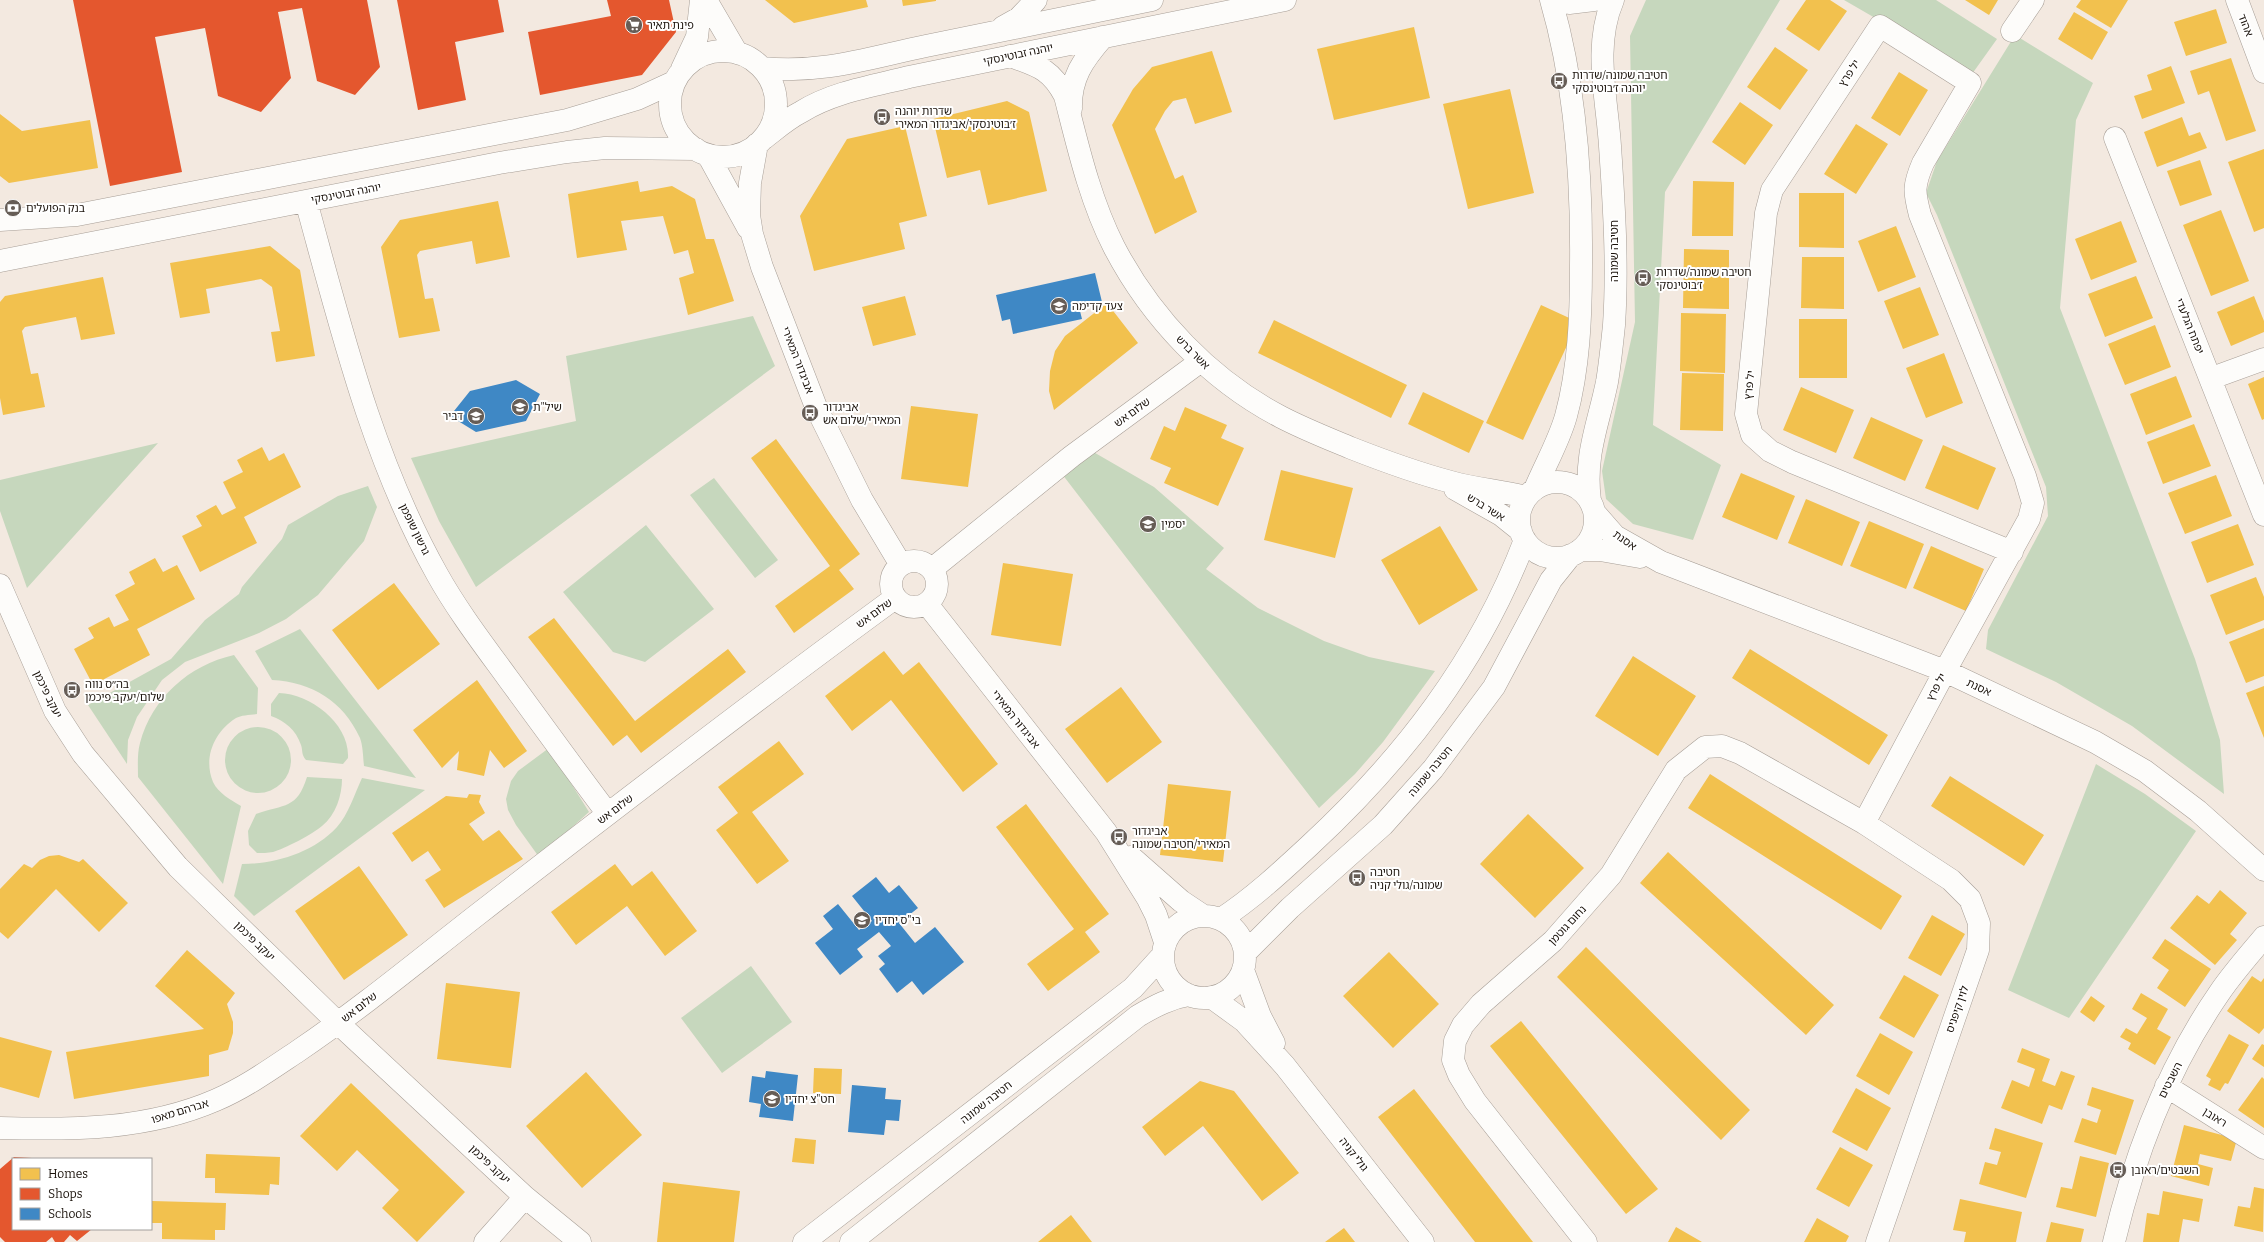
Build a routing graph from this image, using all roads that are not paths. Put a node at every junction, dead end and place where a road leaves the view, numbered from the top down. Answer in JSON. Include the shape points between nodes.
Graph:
{"nodes":[{"id":1,"x":701,"y":0,"type":"edge"},
{"id":2,"x":706,"y":0,"type":"edge"},
{"id":3,"x":1036,"y":0,"type":"edge"},
{"id":4,"x":1072,"y":0,"type":"edge"},
{"id":5,"x":1152,"y":0,"type":"edge"},
{"id":6,"x":1285,"y":0,"type":"edge"},
{"id":7,"x":1551,"y":0,"type":"edge"},
{"id":8,"x":1559,"y":0,"type":"edge"},
{"id":9,"x":1594,"y":0,"type":"edge"},
{"id":10,"x":1613,"y":0,"type":"edge"},
{"id":11,"x":2033,"y":0,"type":"edge"},
{"id":12,"x":2237,"y":0,"type":"edge"},
{"id":13,"x":1096,"y":11,"type":"junction"},
{"id":14,"x":2012,"y":31,"type":"dead end"},
{"id":15,"x":996,"y":32,"type":"junction"},
{"id":16,"x":1103,"y":37,"type":"junction"},
{"id":17,"x":737,"y":53,"type":"junction"},
{"id":18,"x":1010,"y":56,"type":"junction"},
{"id":19,"x":762,"y":68,"type":"junction"},
{"id":20,"x":2264,"y":72,"type":"edge"},
{"id":21,"x":678,"y":76,"type":"junction"},
{"id":22,"x":1071,"y":118,"type":"junction"},
{"id":23,"x":2115,"y":138,"type":"dead end"},
{"id":24,"x":760,"y":142,"type":"junction"},
{"id":25,"x":702,"y":152,"type":"junction"},
{"id":26,"x":306,"y":201,"type":"junction"},
{"id":27,"x":0,"y":220,"type":"edge"},
{"id":28,"x":752,"y":234,"type":"junction"},
{"id":29,"x":0,"y":261,"type":"edge"},
{"id":30,"x":2264,"y":358,"type":"edge"},
{"id":31,"x":1201,"y":361,"type":"junction"},
{"id":32,"x":2212,"y":378,"type":"junction"},
{"id":33,"x":1427,"y":476,"type":"junction"},
{"id":34,"x":1531,"y":493,"type":"junction"},
{"id":35,"x":1592,"y":506,"type":"junction"},
{"id":36,"x":2264,"y":515,"type":"edge"},
{"id":37,"x":1523,"y":536,"type":"junction"},
{"id":38,"x":1576,"y":552,"type":"junction"},
{"id":39,"x":2012,"y":552,"type":"junction"},
{"id":40,"x":1661,"y":562,"type":"junction"},
{"id":41,"x":901,"y":565,"type":"junction"},
{"id":42,"x":932,"y":569,"type":"junction"},
{"id":43,"x":0,"y":585,"type":"edge"},
{"id":44,"x":895,"y":598,"type":"junction"},
{"id":45,"x":927,"y":604,"type":"junction"},
{"id":46,"x":1945,"y":671,"type":"junction"},
{"id":47,"x":608,"y":814,"type":"junction"},
{"id":48,"x":1864,"y":823,"type":"junction"},
{"id":49,"x":1106,"y":832,"type":"junction"},
{"id":50,"x":2264,"y":870,"type":"edge"},
{"id":51,"x":1211,"y":917,"type":"junction"},
{"id":52,"x":2264,"y":937,"type":"edge"},
{"id":53,"x":1164,"y":949,"type":"junction"},
{"id":54,"x":1244,"y":962,"type":"junction"},
{"id":55,"x":1189,"y":995,"type":"junction"},
{"id":56,"x":1211,"y":997,"type":"junction"},
{"id":57,"x":339,"y":1024,"type":"junction"},
{"id":58,"x":1286,"y":1066,"type":"junction"},
{"id":59,"x":2166,"y":1086,"type":"junction"},
{"id":60,"x":0,"y":1128,"type":"edge"},
{"id":61,"x":2264,"y":1148,"type":"edge"},
{"id":62,"x":525,"y":1197,"type":"junction"},
{"id":63,"x":485,"y":1242,"type":"edge"},
{"id":64,"x":580,"y":1242,"type":"edge"},
{"id":65,"x":804,"y":1242,"type":"edge"},
{"id":66,"x":851,"y":1242,"type":"edge"},
{"id":67,"x":1423,"y":1242,"type":"edge"},
{"id":68,"x":1586,"y":1242,"type":"edge"},
{"id":69,"x":1876,"y":1242,"type":"edge"},
{"id":70,"x":2114,"y":1242,"type":"edge"}],
"edges":[{"from":1,"to":21,"type":"street","via":[[697,38]]},
{"from":2,"to":17,"type":"street"},
{"from":3,"to":15,"type":"street","via":[[1019,18]]},
{"from":4,"to":13,"type":"street","via":[[1082,8]]},
{"from":5,"to":13,"type":"street"},
{"from":6,"to":16,"type":"street","name":"יוהנה זבוטינסקי"},
{"from":7,"to":34,"type":"street","via":[[1565,58],[1577,147],[1581,209],[1580,322],[1566,417]]},
{"from":8,"to":9,"type":"street","via":[[1569,3]]},
{"from":10,"to":35,"type":"street","name":"חטיבה שמונה","via":[[1603,36],[1604,96],[1614,208],[1614,324],[1607,382],[1589,457],[1587,478]]},
{"from":11,"to":14,"type":"street"},
{"from":12,"to":20,"type":"street","name":"אהוד"},
{"from":13,"to":15,"type":"street"},
{"from":15,"to":19,"type":"street","via":[[835,67],[803,70]]},
{"from":16,"to":18,"type":"street","name":"יוהנה זבוטינסקי"},
{"from":16,"to":22,"type":"street","name":"אשר ברש","via":[[1084,59],[1076,74],[1071,96]]},
{"from":17,"to":19,"type":"street","via":[[751,59]]},
{"from":17,"to":21,"type":"street","via":[[707,53],[694,60]]},
{"from":18,"to":22,"type":"street","name":"אשר ברש","via":[[1038,66],[1058,81]]},
{"from":18,"to":24,"type":"street","name":"יוהנה זבוטינסקי","via":[[909,77],[830,98],[800,112]]},
{"from":19,"to":24,"type":"street","via":[[773,89],[776,111],[771,126]]},
{"from":21,"to":25,"type":"street","via":[[670,97],[670,112],[675,127],[684,139]]},
{"from":21,"to":27,"type":"street","via":[[637,99],[568,120],[77,216]]},
{"from":22,"to":31,"type":"street","name":"אשר ברש","via":[[1091,191],[1114,247],[1152,308]]},
{"from":23,"to":32,"type":"street","name":"יפתח הגלעדי"},
{"from":24,"to":25,"type":"street","via":[[746,152],[734,156],[721,157]]},
{"from":24,"to":28,"type":"street","name":"אביגדור המאירי","via":[[749,197]]},
{"from":25,"to":26,"type":"street","name":"יוהנה זבוטינסקי","via":[[605,148],[567,152]]},
{"from":25,"to":28,"type":"street","name":"אביגדור המאירי"},
{"from":26,"to":29,"type":"street","name":"יוהנה זבוטינסקי"},
{"from":26,"to":47,"type":"street","name":"גרשון שופמן","via":[[349,359],[377,444],[405,510],[437,574],[474,631]]},
{"from":28,"to":41,"type":"street","name":"אביגדור המאירי","via":[[816,407],[862,500]]},
{"from":30,"to":32,"type":"street"},
{"from":31,"to":33,"type":"street","name":"אשר ברש","via":[[1242,393],[1280,417],[1359,451]]},
{"from":31,"to":42,"type":"street","name":"שלום אש","via":[[1072,456]]},
{"from":32,"to":36,"type":"street","name":"יפתח הגלעדי"},
{"from":33,"to":34,"type":"street","name":"אשר ברש","via":[[1454,483]]},
{"from":33,"to":37,"type":"street","name":"אשר ברש","via":[[1464,493],[1501,515]]},
{"from":34,"to":35,"type":"street","via":[[1544,484],[1565,483],[1575,486]]},
{"from":34,"to":37,"type":"street","via":[[1519,513]]},
{"from":35,"to":38,"type":"street","via":[[1593,533]]},
{"from":35,"to":40,"type":"street","name":"אסנת","via":[[1615,536]]},
{"from":37,"to":38,"type":"street","via":[[1532,548],[1550,557]]},
{"from":37,"to":51,"type":"street","via":[[1515,566],[1463,668],[1405,745],[1330,827],[1257,892]]},
{"from":38,"to":40,"type":"street","name":"אסנת","via":[[1631,555]]},
{"from":38,"to":54,"type":"street","name":"חטיבה שמונה","via":[[1551,580],[1494,686],[1433,769],[1383,825],[1290,908]]},
{"from":39,"to":39,"type":"street","name":"יל פרץ","via":[[2029,519],[2033,503],[2025,476],[1920,215],[1914,194],[1923,163],[1970,83],[1880,26],[1772,190],[1766,213],[1746,414],[1752,435],[1770,451]]},
{"from":39,"to":46,"type":"street","name":"יל פרץ"},
{"from":40,"to":46,"type":"street","name":"אסנת"},
{"from":41,"to":42,"type":"street","via":[[907,562],[920,562]]},
{"from":41,"to":44,"type":"street","via":[[891,580]]},
{"from":42,"to":45,"type":"street","via":[[936,575],[938,588]]},
{"from":43,"to":57,"type":"street","name":"יעקב פיכמן","via":[[55,711],[83,754],[178,867]]},
{"from":44,"to":45,"type":"street","via":[[910,607]]},
{"from":44,"to":47,"type":"street","name":"שלום אש"},
{"from":45,"to":49,"type":"street","name":"אביגדור המאירי"},
{"from":46,"to":48,"type":"street","name":"יל פרץ"},
{"from":46,"to":50,"type":"street","name":"אסנת","via":[[2094,742],[2144,771],[2198,811]]},
{"from":47,"to":57,"type":"street","name":"שלום אש"},
{"from":48,"to":68,"type":"street","name":"נחום גוטמן","via":[[1740,753],[1722,746],[1705,747],[1676,770],[1612,875],[1584,908],[1553,941],[1480,1004],[1463,1025],[1455,1041],[1453,1060],[1459,1075],[1475,1101]]},
{"from":48,"to":69,"type":"street","name":"לוין קיפניס","via":[[1951,880],[1970,898],[1980,923],[1978,950]]},
{"from":49,"to":51,"type":"street","name":"אביגדור המאירי","via":[[1153,879]]},
{"from":49,"to":53,"type":"street","name":"אביגדור המאירי","via":[[1156,915]]},
{"from":51,"to":53,"type":"street","via":[[1184,920],[1176,926]]},
{"from":51,"to":54,"type":"street","via":[[1238,933]]},
{"from":52,"to":59,"type":"street","name":"השבטים","via":[[2220,991]]},
{"from":53,"to":55,"type":"street","via":[[1167,976],[1173,984]]},
{"from":53,"to":65,"type":"street","name":"חטיבה שמונה","via":[[1133,988]]},
{"from":54,"to":56,"type":"street","via":[[1231,988]]},
{"from":54,"to":58,"type":"street","name":"גולי קניה","via":[[1260,1016]]},
{"from":55,"to":56,"type":"street"},
{"from":55,"to":66,"type":"street","via":[[1160,1003],[1138,1016]]},
{"from":56,"to":58,"type":"street","name":"גולי קניה","via":[[1244,1021]]},
{"from":57,"to":60,"type":"street","name":"אברהם מאפו","via":[[251,1083],[181,1112],[133,1124],[87,1128]]},
{"from":57,"to":62,"type":"street","name":"יעקב פיכמן"},
{"from":58,"to":67,"type":"street","name":"גולי קניה"},
{"from":59,"to":61,"type":"street","name":"ראובן"},
{"from":59,"to":70,"type":"street","name":"השבטים","via":[[2146,1133],[2125,1196]]},
{"from":62,"to":63,"type":"street"},
{"from":62,"to":64,"type":"street","name":"יעקב פיכמן"}]}
